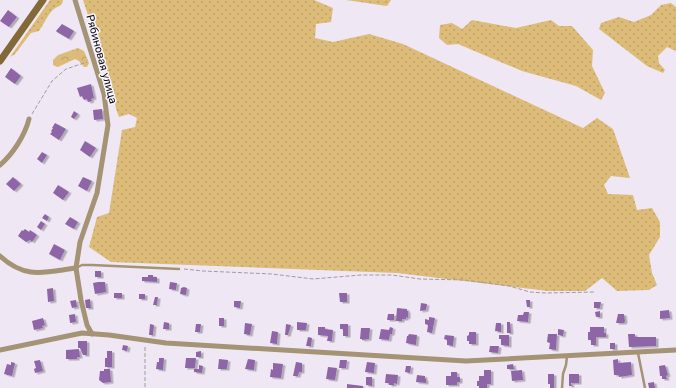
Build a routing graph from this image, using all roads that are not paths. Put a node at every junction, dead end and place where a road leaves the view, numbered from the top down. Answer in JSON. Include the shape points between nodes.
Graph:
{"nodes":[{"id":1,"x":43,"y":0,"type":"edge"},
{"id":2,"x":75,"y":0,"type":"edge"},
{"id":3,"x":0,"y":61,"type":"edge"},
{"id":4,"x":29,"y":119,"type":"road end"},
{"id":5,"x":0,"y":165,"type":"edge"},
{"id":6,"x":0,"y":256,"type":"edge"},
{"id":7,"x":76,"y":268,"type":"junction"},
{"id":8,"x":179,"y":268,"type":"road end"},
{"id":9,"x":92,"y":334,"type":"junction"},
{"id":10,"x":0,"y":350,"type":"edge"},
{"id":11,"x":676,"y":350,"type":"edge"},
{"id":12,"x":638,"y":353,"type":"junction"},
{"id":13,"x":566,"y":356,"type":"junction"},
{"id":14,"x":562,"y":388,"type":"edge"},
{"id":15,"x":645,"y":388,"type":"edge"}],
"edges":[{"from":1,"to":3,"type":"main road"},
{"from":2,"to":7,"type":"street","name":"Рябиновая улица","via":[[104,94],[108,125],[97,193],[80,242]]},
{"from":4,"to":5,"type":"street","via":[[26,129]]},
{"from":6,"to":7,"type":"street","via":[[20,270],[34,273]]},
{"from":7,"to":8,"type":"lane","via":[[82,265]]},
{"from":7,"to":9,"type":"street","name":"Рябиновая улица","via":[[80,300]]},
{"from":9,"to":10,"type":"street","via":[[82,333]]},
{"from":9,"to":13,"type":"street","via":[[166,343],[466,361]]},
{"from":11,"to":12,"type":"street"},
{"from":12,"to":13,"type":"street"},
{"from":12,"to":15,"type":"lane"},
{"from":13,"to":14,"type":"lane"}]}
